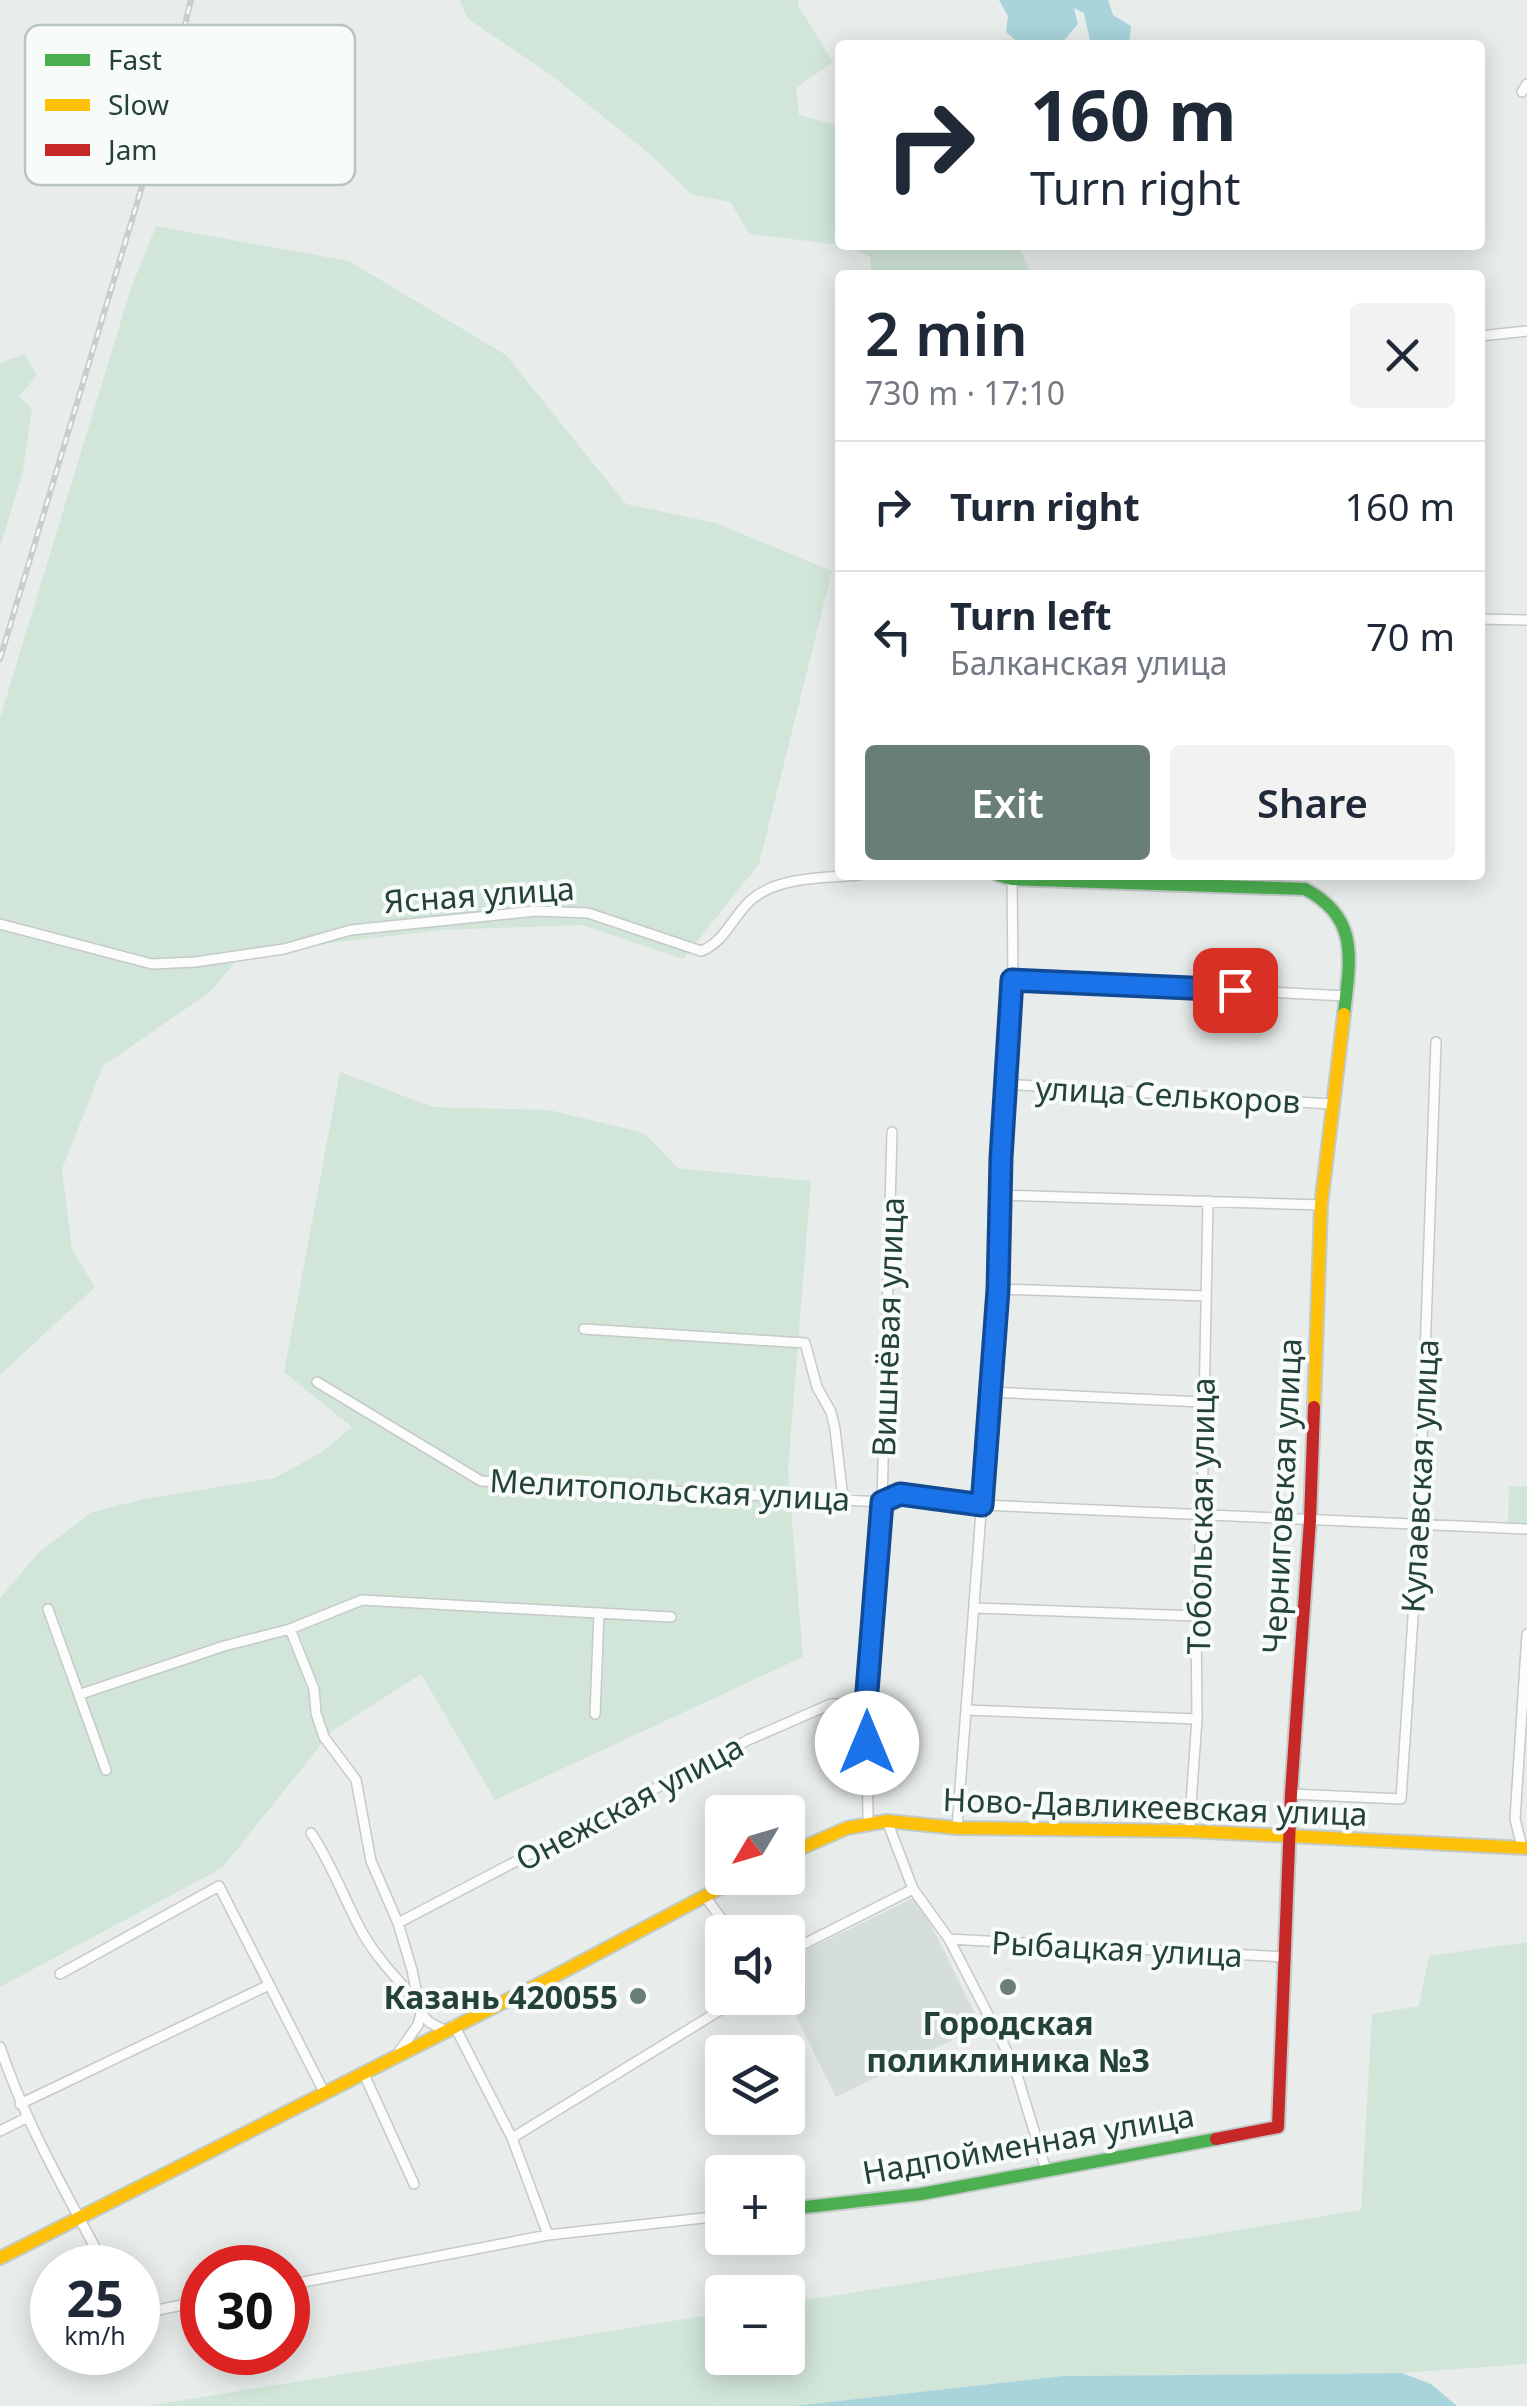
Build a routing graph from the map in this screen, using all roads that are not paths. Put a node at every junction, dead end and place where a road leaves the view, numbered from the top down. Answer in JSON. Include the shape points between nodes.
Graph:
{"nodes":[{"id":1,"x":1527,"y":331,"type":"edge"},
{"id":2,"x":1485,"y":335,"type":"edge"},
{"id":3,"x":1485,"y":619,"type":"edge"},
{"id":4,"x":1527,"y":620,"type":"edge"},
{"id":5,"x":835,"y":878,"type":"edge"},
{"id":6,"x":1011,"y":880,"type":"edge"},
{"id":7,"x":1084,"y":880,"type":"edge"},
{"id":8,"x":0,"y":924,"type":"edge"},
{"id":9,"x":1012,"y":980,"type":"junction"},
{"id":10,"x":1346,"y":996,"type":"junction"},
{"id":11,"x":1436,"y":1042,"type":"dead end"},
{"id":12,"x":1004,"y":1084,"type":"junction"},
{"id":13,"x":1331,"y":1104,"type":"junction"},
{"id":14,"x":892,"y":1132,"type":"dead end"},
{"id":15,"x":1000,"y":1194,"type":"junction"},
{"id":16,"x":1208,"y":1201,"type":"junction"},
{"id":17,"x":1322,"y":1204,"type":"junction"},
{"id":18,"x":998,"y":1290,"type":"junction"},
{"id":19,"x":1206,"y":1296,"type":"junction"},
{"id":20,"x":584,"y":1329,"type":"dead end"},
{"id":21,"x":317,"y":1382,"type":"dead end"},
{"id":22,"x":990,"y":1392,"type":"junction"},
{"id":23,"x":1202,"y":1402,"type":"junction"},
{"id":24,"x":846,"y":1500,"type":"junction"},
{"id":25,"x":882,"y":1502,"type":"junction"},
{"id":26,"x":982,"y":1505,"type":"junction"},
{"id":27,"x":1202,"y":1514,"type":"junction"},
{"id":28,"x":1310,"y":1520,"type":"junction"},
{"id":29,"x":1419,"y":1526,"type":"junction"},
{"id":30,"x":1527,"y":1529,"type":"edge"},
{"id":31,"x":974,"y":1608,"type":"junction"},
{"id":32,"x":48,"y":1609,"type":"dead end"},
{"id":33,"x":599,"y":1613,"type":"junction"},
{"id":34,"x":1196,"y":1616,"type":"junction"},
{"id":35,"x":671,"y":1618,"type":"dead end"},
{"id":36,"x":290,"y":1629,"type":"junction"},
{"id":37,"x":1527,"y":1634,"type":"edge"},
{"id":38,"x":80,"y":1694,"type":"junction"},
{"id":39,"x":866,"y":1704,"type":"junction"},
{"id":40,"x":966,"y":1710,"type":"junction"},
{"id":41,"x":595,"y":1714,"type":"dead end"},
{"id":42,"x":1197,"y":1718,"type":"junction"},
{"id":43,"x":106,"y":1770,"type":"dead end"},
{"id":44,"x":1291,"y":1794,"type":"junction"},
{"id":45,"x":868,"y":1822,"type":"junction"},
{"id":46,"x":886,"y":1822,"type":"junction"},
{"id":47,"x":957,"y":1828,"type":"junction"},
{"id":48,"x":1189,"y":1831,"type":"junction"},
{"id":49,"x":311,"y":1833,"type":"dead end"},
{"id":50,"x":1290,"y":1836,"type":"junction"},
{"id":51,"x":805,"y":1847,"type":"edge"},
{"id":52,"x":1525,"y":1848,"type":"edge"},
{"id":53,"x":913,"y":1890,"type":"junction"},
{"id":54,"x":704,"y":1895,"type":"joint"},
{"id":55,"x":719,"y":1915,"type":"edge"},
{"id":56,"x":398,"y":1923,"type":"junction"},
{"id":57,"x":949,"y":1938,"type":"junction"},
{"id":58,"x":805,"y":1944,"type":"edge"},
{"id":59,"x":1285,"y":1958,"type":"junction"},
{"id":60,"x":60,"y":1974,"type":"dead end"},
{"id":61,"x":270,"y":1986,"type":"junction"},
{"id":62,"x":418,"y":2002,"type":"junction"},
{"id":63,"x":422,"y":2013,"type":"junction"},
{"id":64,"x":712,"y":2015,"type":"edge"},
{"id":65,"x":449,"y":2027,"type":"junction"},
{"id":66,"x":0,"y":2047,"type":"edge"},
{"id":67,"x":395,"y":2055,"type":"junction"},
{"id":68,"x":363,"y":2072,"type":"junction"},
{"id":69,"x":324,"y":2092,"type":"junction"},
{"id":70,"x":20,"y":2104,"type":"junction"},
{"id":71,"x":26,"y":2118,"type":"junction"},
{"id":72,"x":1278,"y":2127,"type":"joint"},
{"id":73,"x":0,"y":2131,"type":"edge"},
{"id":74,"x":512,"y":2138,"type":"junction"},
{"id":75,"x":1046,"y":2170,"type":"junction"},
{"id":76,"x":414,"y":2184,"type":"dead end"},
{"id":77,"x":805,"y":2206,"type":"edge"},
{"id":78,"x":705,"y":2218,"type":"edge"},
{"id":79,"x":78,"y":2221,"type":"junction"},
{"id":80,"x":548,"y":2236,"type":"junction"},
{"id":81,"x":92,"y":2245,"type":"edge"},
{"id":82,"x":0,"y":2258,"type":"edge"},
{"id":83,"x":310,"y":2281,"type":"edge"}],
"edges":[{"from":1,"to":2,"type":"street"},
{"from":3,"to":4,"type":"street"},
{"from":5,"to":8,"type":"street","name":"Ясная улица","via":[[786,883],[753,898],[714,947],[702,951],[588,913],[536,911],[350,930],[284,949],[152,964]]},
{"from":6,"to":9,"type":"street"},
{"from":7,"to":10,"type":"street","name":"Черниговская улица","via":[[1305,889],[1330,902],[1348,934]]},
{"from":9,"to":10,"type":"street"},
{"from":9,"to":12,"type":"street"},
{"from":10,"to":13,"type":"street","name":"Черниговская улица"},
{"from":11,"to":29,"type":"street","name":"Кулаевская улица"},
{"from":12,"to":13,"type":"street","name":"улица Селькоров"},
{"from":12,"to":15,"type":"street"},
{"from":13,"to":17,"type":"street","name":"Черниговская улица"},
{"from":14,"to":25,"type":"street","name":"Вишнёвая улица"},
{"from":15,"to":16,"type":"street"},
{"from":15,"to":18,"type":"street"},
{"from":16,"to":17,"type":"street"},
{"from":16,"to":19,"type":"street","name":"Тобольская улица"},
{"from":17,"to":28,"type":"street","name":"Черниговская улица"},
{"from":18,"to":19,"type":"street"},
{"from":18,"to":22,"type":"street"},
{"from":19,"to":23,"type":"street","name":"Тобольская улица"},
{"from":20,"to":24,"type":"street","via":[[806,1343],[831,1412]]},
{"from":21,"to":24,"type":"street","name":"Мелитопольская улица","via":[[480,1481]]},
{"from":22,"to":23,"type":"street"},
{"from":22,"to":26,"type":"street"},
{"from":23,"to":27,"type":"street","name":"Тобольская улица"},
{"from":24,"to":25,"type":"street","name":"Мелитопольская улица"},
{"from":25,"to":26,"type":"street","name":"Мелитопольская улица","via":[[900,1494]]},
{"from":25,"to":39,"type":"street","name":"Вишнёвая улица"},
{"from":26,"to":27,"type":"street","name":"Мелитопольская улица"},
{"from":26,"to":31,"type":"street"},
{"from":27,"to":28,"type":"street","name":"Мелитопольская улица"},
{"from":27,"to":34,"type":"street","name":"Тобольская улица"},
{"from":28,"to":29,"type":"street","name":"Мелитопольская улица"},
{"from":28,"to":44,"type":"street","name":"Черниговская улица"},
{"from":29,"to":30,"type":"street","name":"Мелитопольская улица"},
{"from":29,"to":44,"type":"street","name":"Кулаевская улица","via":[[1401,1799]]},
{"from":31,"to":34,"type":"street"},
{"from":31,"to":40,"type":"street"},
{"from":32,"to":38,"type":"street"},
{"from":33,"to":35,"type":"street"},
{"from":33,"to":36,"type":"street","via":[[362,1600]]},
{"from":33,"to":41,"type":"street"},
{"from":34,"to":42,"type":"street","name":"Тобольская улица"},
{"from":36,"to":38,"type":"street"},
{"from":36,"to":56,"type":"street","via":[[314,1688],[324,1737],[356,1780],[371,1861]]},
{"from":37,"to":52,"type":"street","via":[[1516,1819]]},
{"from":38,"to":43,"type":"street"},
{"from":39,"to":45,"type":"street","name":"Вишнёвая улица"},
{"from":39,"to":56,"type":"street","name":"Онежская улица","via":[[831,1704],[748,1740]]},
{"from":40,"to":42,"type":"street"},
{"from":40,"to":47,"type":"street"},
{"from":42,"to":48,"type":"street","name":"Тобольская улица"},
{"from":44,"to":50,"type":"street","name":"Черниговская улица"},
{"from":45,"to":46,"type":"street","name":"Ново-Давликеевская улица"},
{"from":45,"to":51,"type":"street","name":"Ново-Давликеевская улица"},
{"from":46,"to":47,"type":"street","name":"Ново-Давликеевская улица"},
{"from":46,"to":53,"type":"street","name":"Рыбацкая улица"},
{"from":47,"to":48,"type":"street","name":"Ново-Давликеевская улица"},
{"from":48,"to":50,"type":"street","name":"Ново-Давликеевская улица"},
{"from":49,"to":62,"type":"street","via":[[378,1958]]},
{"from":50,"to":52,"type":"street","name":"Ново-Давликеевская улица"},
{"from":50,"to":59,"type":"street","name":"Черниговская улица"},
{"from":53,"to":57,"type":"street","name":"Рыбацкая улица"},
{"from":53,"to":58,"type":"street"},
{"from":54,"to":55,"type":"street"},
{"from":54,"to":65,"type":"street"},
{"from":56,"to":62,"type":"street"},
{"from":57,"to":59,"type":"street","name":"Рыбацкая улица"},
{"from":57,"to":75,"type":"street","name":"Рыбацкая улица","via":[[1014,2064]]},
{"from":59,"to":72,"type":"street","name":"Черниговская улица"},
{"from":60,"to":61,"type":"street","via":[[219,1886]]},
{"from":61,"to":69,"type":"street"},
{"from":61,"to":70,"type":"street"},
{"from":62,"to":63,"type":"street"},
{"from":63,"to":65,"type":"street"},
{"from":63,"to":67,"type":"street"},
{"from":64,"to":74,"type":"street"},
{"from":65,"to":67,"type":"street"},
{"from":65,"to":74,"type":"street"},
{"from":66,"to":70,"type":"street"},
{"from":67,"to":68,"type":"street"},
{"from":68,"to":69,"type":"street"},
{"from":68,"to":76,"type":"street"},
{"from":69,"to":79,"type":"street"},
{"from":70,"to":71,"type":"street"},
{"from":71,"to":73,"type":"street"},
{"from":71,"to":79,"type":"street"},
{"from":72,"to":75,"type":"street","name":"Надпойменная улица"},
{"from":74,"to":80,"type":"street"},
{"from":75,"to":77,"type":"street","name":"Надпойменная улица","via":[[921,2194]]},
{"from":78,"to":80,"type":"street"},
{"from":79,"to":81,"type":"street"},
{"from":79,"to":82,"type":"street"},
{"from":80,"to":83,"type":"street"}]}
